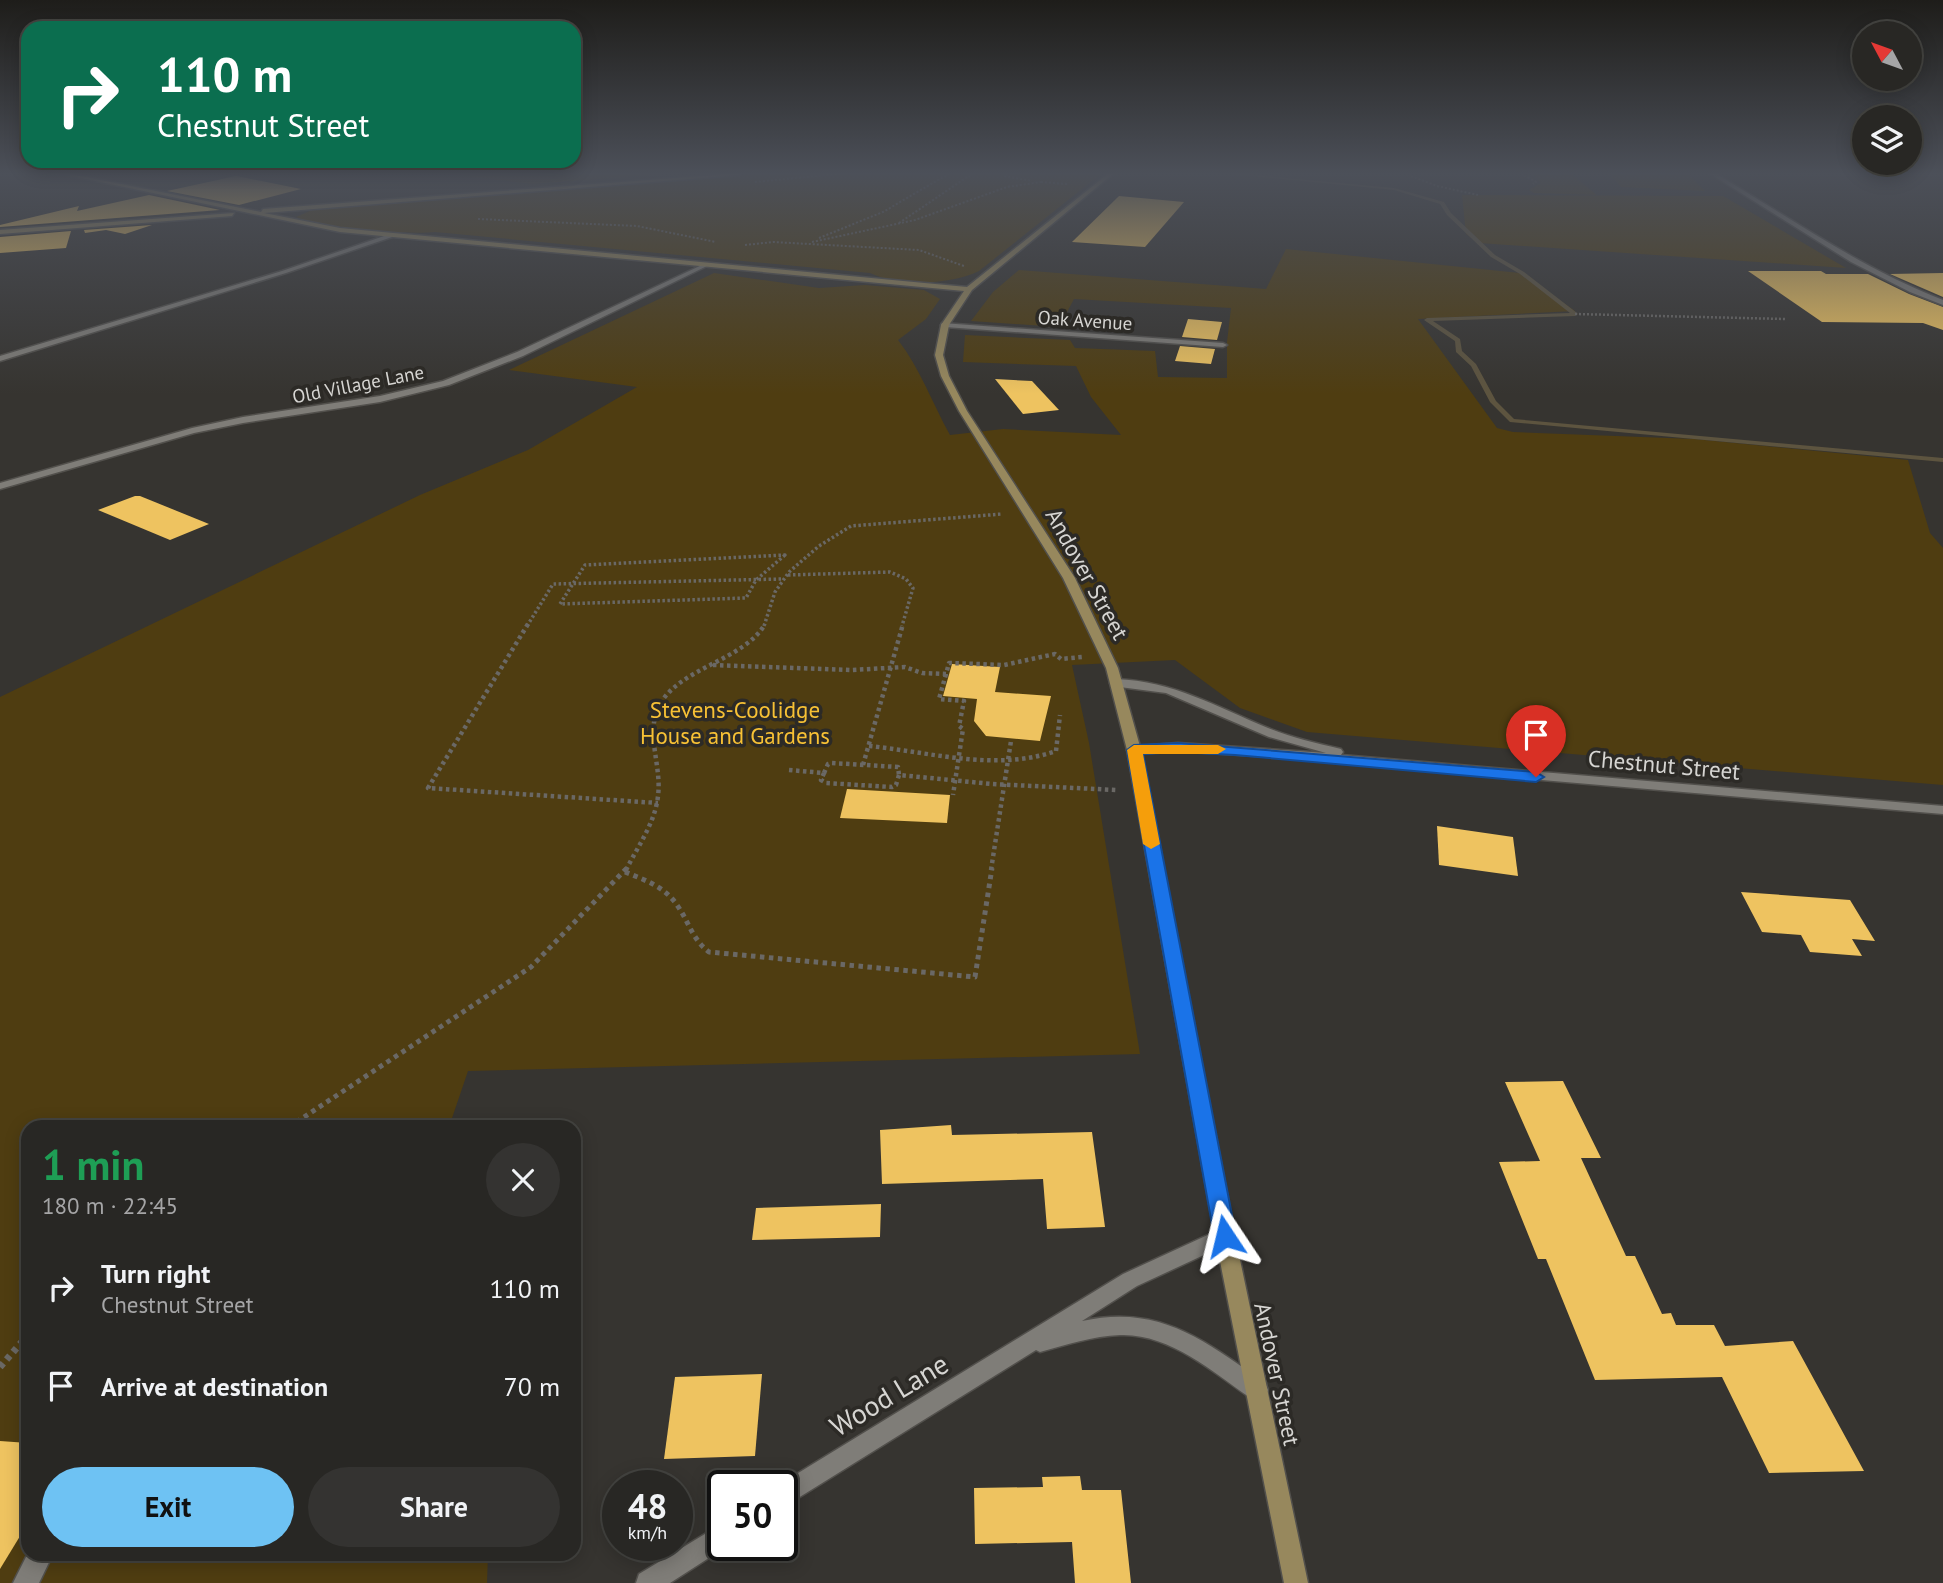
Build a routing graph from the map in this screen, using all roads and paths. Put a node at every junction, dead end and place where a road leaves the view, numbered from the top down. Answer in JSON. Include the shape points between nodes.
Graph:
{"nodes":[{"id":1,"x":358,"y":247,"type":"edge"},
{"id":2,"x":508,"y":247,"type":"edge"},
{"id":3,"x":860,"y":247,"type":"edge"},
{"id":4,"x":1021,"y":247,"type":"edge"},
{"id":5,"x":1832,"y":247,"type":"edge"},
{"id":6,"x":706,"y":265,"type":"junction"},
{"id":7,"x":971,"y":270,"type":"dead end"},
{"id":8,"x":969,"y":289,"type":"junction"},
{"id":9,"x":1943,"y":303,"type":"edge"},
{"id":10,"x":1575,"y":314,"type":"dead end"},
{"id":11,"x":1785,"y":320,"type":"dead end"},
{"id":12,"x":945,"y":326,"type":"junction"},
{"id":13,"x":1223,"y":345,"type":"dead end"},
{"id":14,"x":0,"y":359,"type":"edge"},
{"id":15,"x":0,"y":486,"type":"edge"},
{"id":16,"x":1026,"y":511,"type":"junction"},
{"id":17,"x":787,"y":575,"type":"junction"},
{"id":18,"x":782,"y":579,"type":"junction"},
{"id":19,"x":756,"y":580,"type":"junction"},
{"id":20,"x":572,"y":585,"type":"junction"},
{"id":21,"x":1083,"y":657,"type":"dead end"},
{"id":22,"x":713,"y":665,"type":"junction"},
{"id":23,"x":892,"y":668,"type":"junction"},
{"id":24,"x":946,"y":674,"type":"junction"},
{"id":25,"x":1116,"y":683,"type":"junction"},
{"id":26,"x":1060,"y":715,"type":"dead end"},
{"id":27,"x":1011,"y":741,"type":"dead end"},
{"id":28,"x":869,"y":746,"type":"junction"},
{"id":29,"x":1134,"y":750,"type":"junction"},
{"id":30,"x":959,"y":759,"type":"junction"},
{"id":31,"x":1007,"y":763,"type":"junction"},
{"id":32,"x":1382,"y":764,"type":"junction"},
{"id":33,"x":863,"y":765,"type":"junction"},
{"id":34,"x":789,"y":770,"type":"dead end"},
{"id":35,"x":824,"y":773,"type":"junction"},
{"id":36,"x":899,"y":775,"type":"junction"},
{"id":37,"x":956,"y":780,"type":"junction"},
{"id":38,"x":1003,"y":784,"type":"junction"},
{"id":39,"x":1142,"y":790,"type":"junction"},
{"id":40,"x":953,"y":795,"type":"dead end"},
{"id":41,"x":658,"y":803,"type":"junction"},
{"id":42,"x":1943,"y":810,"type":"edge"},
{"id":43,"x":625,"y":872,"type":"junction"},
{"id":44,"x":300,"y":1120,"type":"edge"},
{"id":45,"x":1225,"y":1236,"type":"junction"},
{"id":46,"x":21,"y":1343,"type":"edge"},
{"id":47,"x":1028,"y":1345,"type":"junction"},
{"id":48,"x":0,"y":1367,"type":"edge"},
{"id":49,"x":1257,"y":1390,"type":"junction"},
{"id":50,"x":798,"y":1486,"type":"edge"},
{"id":51,"x":707,"y":1545,"type":"edge"},
{"id":52,"x":37,"y":1561,"type":"edge"},
{"id":53,"x":25,"y":1583,"type":"edge"},
{"id":54,"x":648,"y":1583,"type":"edge"},
{"id":55,"x":1296,"y":1583,"type":"edge"}],
"edges":[{"from":1,"to":14,"type":"street"},
{"from":2,"to":6,"type":"main road"},
{"from":3,"to":7,"type":"path","via":[[919,250]]},
{"from":4,"to":8,"type":"main road","name":"Andover Street"},
{"from":5,"to":9,"type":"street"},
{"from":6,"to":8,"type":"main road"},
{"from":6,"to":15,"type":"street","name":"Old Village Lane","via":[[520,354],[446,383],[192,431]]},
{"from":8,"to":12,"type":"main road","name":"Andover Street"},
{"from":10,"to":11,"type":"path"},
{"from":12,"to":13,"type":"street","name":"Oak Avenue"},
{"from":12,"to":16,"type":"main road","name":"Andover Street","via":[[939,355],[945,376]]},
{"from":16,"to":17,"type":"path","via":[[851,526]]},
{"from":16,"to":25,"type":"main road","name":"Andover Street","via":[[1069,578]]},
{"from":17,"to":18,"type":"path"},
{"from":17,"to":23,"type":"path","via":[[890,572],[906,579],[912,588]]},
{"from":18,"to":19,"type":"path"},
{"from":18,"to":22,"type":"path","via":[[759,634]]},
{"from":19,"to":20,"type":"path"},
{"from":19,"to":20,"type":"path","via":[[746,598],[560,604]]},
{"from":19,"to":20,"type":"path","via":[[785,555],[585,565]]},
{"from":20,"to":41,"type":"path","via":[[553,584],[428,788]]},
{"from":21,"to":24,"type":"path","via":[[1061,659],[1055,654],[1004,665],[949,663]]},
{"from":22,"to":23,"type":"path"},
{"from":22,"to":41,"type":"path","via":[[661,701],[654,722]]},
{"from":23,"to":24,"type":"path"},
{"from":23,"to":28,"type":"path"},
{"from":24,"to":30,"type":"path","via":[[939,699],[964,701],[959,718],[963,729]]},
{"from":25,"to":29,"type":"main road","name":"Andover Street"},
{"from":25,"to":32,"type":"street","name":"Chestnut Street","via":[[1157,685],[1291,741]]},
{"from":26,"to":31,"type":"path","via":[[1056,751],[1035,760]]},
{"from":27,"to":31,"type":"path"},
{"from":28,"to":30,"type":"path"},
{"from":28,"to":33,"type":"path"},
{"from":29,"to":32,"type":"street","name":"Chestnut Street","via":[[1216,749]]},
{"from":29,"to":39,"type":"main road","name":"Andover Street"},
{"from":30,"to":31,"type":"path"},
{"from":30,"to":37,"type":"path"},
{"from":31,"to":38,"type":"path"},
{"from":32,"to":42,"type":"street","name":"Chestnut Street"},
{"from":33,"to":35,"type":"path","via":[[832,763]]},
{"from":33,"to":36,"type":"path","via":[[898,767]]},
{"from":34,"to":35,"type":"path"},
{"from":35,"to":36,"type":"path","via":[[821,780],[826,783],[892,787]]},
{"from":36,"to":37,"type":"path"},
{"from":37,"to":38,"type":"path"},
{"from":37,"to":40,"type":"path"},
{"from":38,"to":39,"type":"path"},
{"from":38,"to":43,"type":"path","via":[[975,978],[709,952],[694,941],[675,902],[652,882]]},
{"from":39,"to":45,"type":"main road","name":"Andover Street"},
{"from":41,"to":43,"type":"path"},
{"from":43,"to":44,"type":"path","via":[[531,967]]},
{"from":45,"to":47,"type":"street","name":"Wood Lane","via":[[1130,1280]]},
{"from":45,"to":49,"type":"main road","name":"Andover Street"},
{"from":46,"to":48,"type":"path"},
{"from":47,"to":49,"type":"street","name":"Wood Lane","via":[[1129,1324],[1184,1340]]},
{"from":47,"to":50,"type":"street","name":"Wood Lane"},
{"from":49,"to":55,"type":"main road","name":"Andover Street"},
{"from":51,"to":54,"type":"street"},
{"from":52,"to":53,"type":"street"}]}
